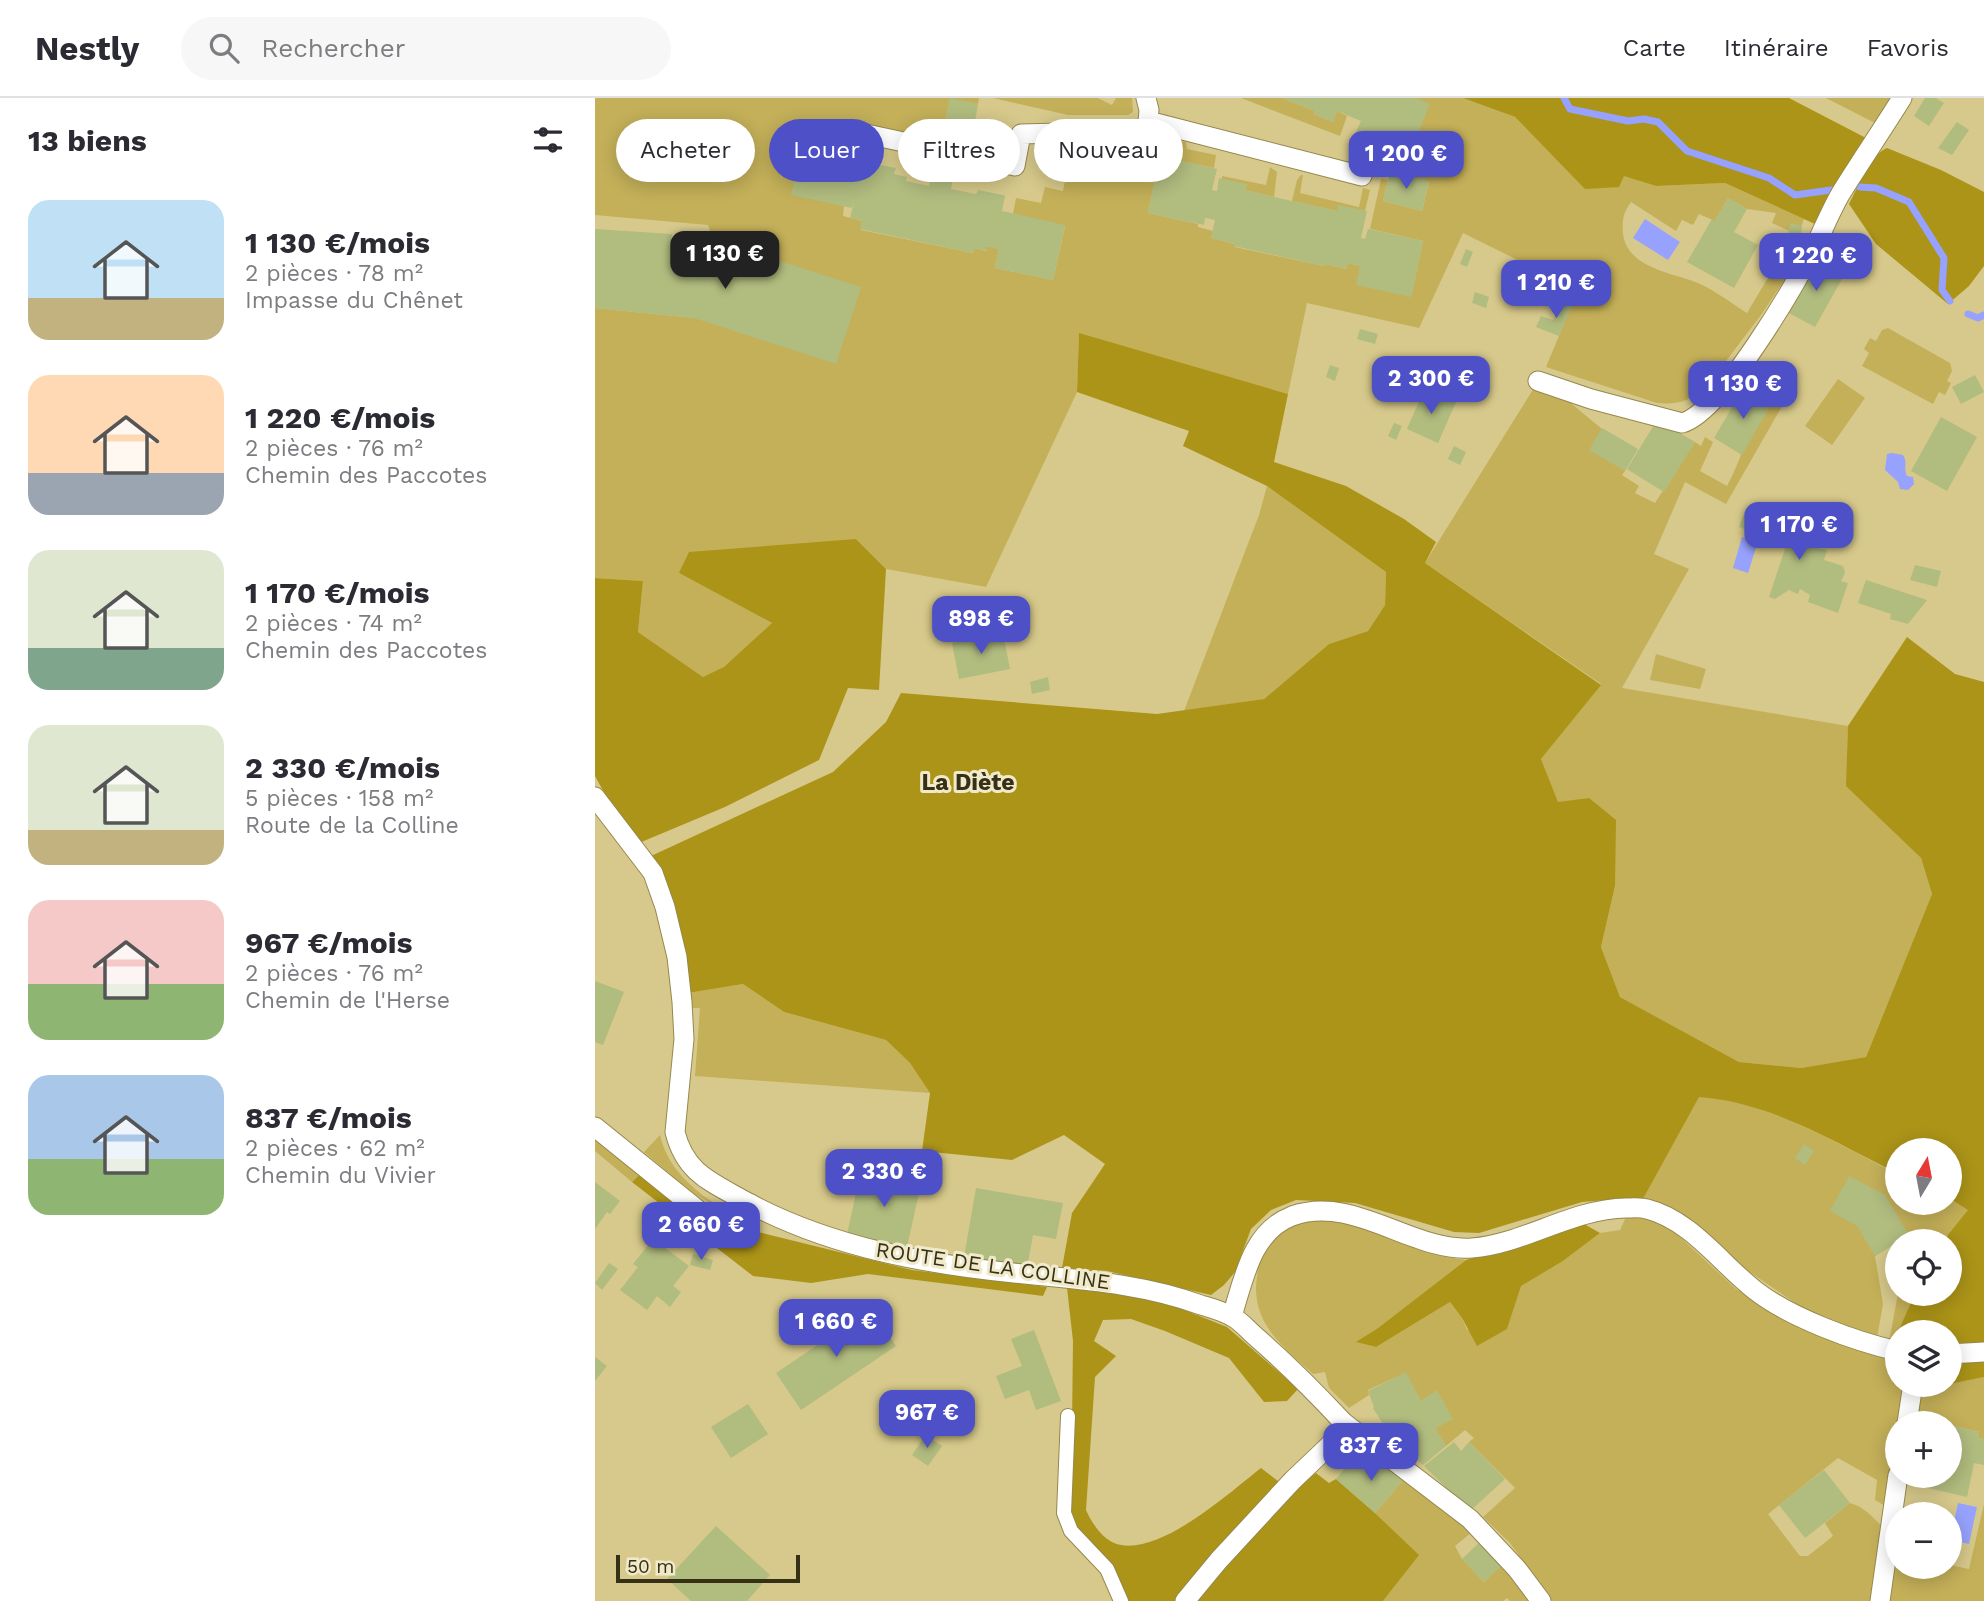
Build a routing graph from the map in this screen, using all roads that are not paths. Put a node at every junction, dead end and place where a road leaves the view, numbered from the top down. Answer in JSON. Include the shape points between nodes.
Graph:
{"nodes":[{"id":1,"x":1146,"y":98,"type":"edge"},
{"id":2,"x":1902,"y":98,"type":"edge"},
{"id":3,"x":1148,"y":119,"type":"edge"},
{"id":4,"x":1183,"y":130,"type":"edge"},
{"id":5,"x":1034,"y":134,"type":"edge"},
{"id":6,"x":884,"y":138,"type":"edge"},
{"id":7,"x":1363,"y":176,"type":"dead end"},
{"id":8,"x":1538,"y":381,"type":"dead end"},
{"id":9,"x":595,"y":797,"type":"edge"},
{"id":10,"x":595,"y":1127,"type":"edge"},
{"id":11,"x":751,"y":1204,"type":"junction"},
{"id":12,"x":1232,"y":1316,"type":"junction"},
{"id":13,"x":1885,"y":1347,"type":"edge"},
{"id":14,"x":1984,"y":1352,"type":"edge"},
{"id":15,"x":1962,"y":1353,"type":"edge"},
{"id":16,"x":1068,"y":1416,"type":"dead end"},
{"id":17,"x":1343,"y":1422,"type":"junction"},
{"id":18,"x":1896,"y":1488,"type":"edge"},
{"id":19,"x":1121,"y":1601,"type":"edge"},
{"id":20,"x":1185,"y":1601,"type":"edge"},
{"id":21,"x":1541,"y":1601,"type":"edge"},
{"id":22,"x":1880,"y":1601,"type":"edge"}],
"edges":[{"from":1,"to":3,"type":"street"},
{"from":2,"to":8,"type":"street","via":[[1840,195],[1781,306],[1733,375],[1698,415],[1682,423]]},
{"from":4,"to":7,"type":"street"},
{"from":5,"to":6,"type":"street","via":[[1021,134],[1014,166]]},
{"from":9,"to":11,"type":"street","name":"ROUTE DE LA COLLINE","via":[[653,873],[677,957],[684,1039],[675,1132],[678,1145],[696,1171]]},
{"from":10,"to":11,"type":"street","via":[[704,1215],[738,1217],[746,1214]]},
{"from":11,"to":12,"type":"street","name":"ROUTE DE LA COLLINE","via":[[790,1223],[867,1248],[949,1264],[1090,1279],[1175,1295]]},
{"from":12,"to":13,"type":"street","via":[[1263,1236],[1291,1217],[1308,1212],[1350,1215],[1425,1240],[1472,1248],[1605,1209],[1645,1208],[1693,1235],[1769,1299],[1840,1334]]},
{"from":12,"to":17,"type":"street","name":"ROUTE DE LA COLLINE"},
{"from":14,"to":15,"type":"street"},
{"from":16,"to":19,"type":"street","via":[[1065,1513],[1071,1531],[1107,1569]]},
{"from":17,"to":20,"type":"street","via":[[1334,1441]]},
{"from":17,"to":21,"type":"street","name":"ROUTE DE LA COLLINE","via":[[1470,1519]]},
{"from":18,"to":22,"type":"street"}]}
